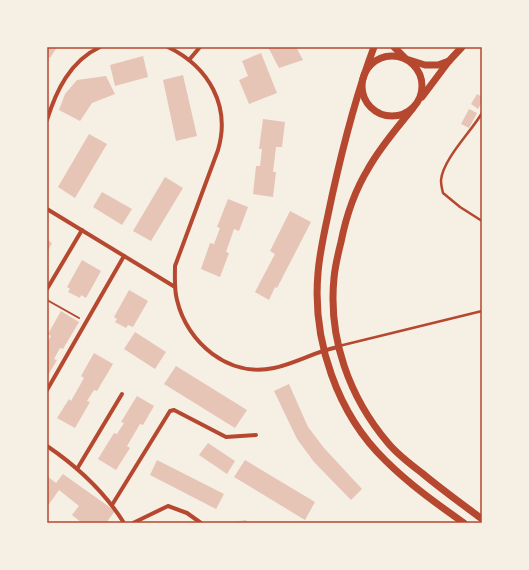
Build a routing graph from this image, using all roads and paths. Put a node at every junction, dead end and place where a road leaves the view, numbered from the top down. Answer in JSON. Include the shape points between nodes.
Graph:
{"nodes":[{"id":1,"x":100,"y":47,"type":"edge"},
{"id":2,"x":168,"y":47,"type":"edge"},
{"id":3,"x":200,"y":47,"type":"edge"},
{"id":4,"x":374,"y":47,"type":"edge"},
{"id":5,"x":394,"y":47,"type":"edge"},
{"id":6,"x":462,"y":47,"type":"edge"},
{"id":7,"x":406,"y":59,"type":"junction"},
{"id":8,"x":189,"y":60,"type":"junction"},
{"id":9,"x":449,"y":61,"type":"junction"},
{"id":10,"x":365,"y":72,"type":"junction"},
{"id":11,"x":419,"y":100,"type":"junction"},
{"id":12,"x":413,"y":108,"type":"junction"},
{"id":13,"x":482,"y":113,"type":"edge"},
{"id":14,"x":47,"y":120,"type":"edge"},
{"id":15,"x":47,"y":209,"type":"edge"},
{"id":16,"x":482,"y":221,"type":"edge"},
{"id":17,"x":82,"y":230,"type":"junction"},
{"id":18,"x":124,"y":256,"type":"junction"},
{"id":19,"x":175,"y":287,"type":"junction"},
{"id":20,"x":47,"y":288,"type":"edge"},
{"id":21,"x":47,"y":300,"type":"edge"},
{"id":22,"x":482,"y":311,"type":"edge"},
{"id":23,"x":86,"y":322,"type":"junction"},
{"id":24,"x":338,"y":347,"type":"junction"},
{"id":25,"x":323,"y":350,"type":"junction"},
{"id":26,"x":47,"y":390,"type":"edge"},
{"id":27,"x":122,"y":394,"type":"dead end"},
{"id":28,"x":256,"y":436,"type":"dead end"},
{"id":29,"x":47,"y":446,"type":"edge"},
{"id":30,"x":78,"y":469,"type":"junction"},
{"id":31,"x":112,"y":505,"type":"junction"},
{"id":32,"x":482,"y":519,"type":"edge"},
{"id":33,"x":124,"y":523,"type":"edge"},
{"id":34,"x":133,"y":523,"type":"edge"},
{"id":35,"x":201,"y":523,"type":"edge"},
{"id":36,"x":464,"y":523,"type":"edge"}],
"edges":[{"from":1,"to":14,"type":"street","via":[[79,60],[67,75]]},
{"from":2,"to":8,"type":"street"},
{"from":3,"to":8,"type":"street"},
{"from":4,"to":10,"type":"main road"},
{"from":5,"to":7,"type":"main road"},
{"from":6,"to":9,"type":"main road"},
{"from":7,"to":9,"type":"main road","via":[[425,65],[438,65]]},
{"from":7,"to":10,"type":"main road","via":[[388,56],[375,62]]},
{"from":7,"to":11,"type":"main road","via":[[414,65],[421,77],[422,91]]},
{"from":8,"to":19,"type":"street","via":[[210,84],[223,123],[218,150],[175,266]]},
{"from":9,"to":11,"type":"main road"},
{"from":10,"to":12,"type":"main road","via":[[362,82],[363,93],[374,110],[383,115],[394,116],[404,114]]},
{"from":10,"to":25,"type":"main road","via":[[335,183],[318,272],[317,300]]},
{"from":11,"to":12,"type":"main road"},
{"from":12,"to":24,"type":"main road","via":[[370,166],[348,214],[334,277],[333,302]]},
{"from":13,"to":16,"type":"lane","via":[[450,159],[441,182],[443,193]]},
{"from":15,"to":17,"type":"street"},
{"from":17,"to":18,"type":"street"},
{"from":17,"to":20,"type":"street"},
{"from":18,"to":19,"type":"street"},
{"from":18,"to":23,"type":"street"},
{"from":19,"to":25,"type":"street","via":[[181,313],[194,337],[227,363],[240,368],[275,368]]},
{"from":21,"to":23,"type":"path"},
{"from":22,"to":24,"type":"lane"},
{"from":23,"to":26,"type":"street"},
{"from":24,"to":25,"type":"street"},
{"from":24,"to":32,"type":"main road","via":[[356,396],[389,444],[405,460]]},
{"from":25,"to":36,"type":"main road","via":[[342,400],[372,445],[395,469]]},
{"from":27,"to":30,"type":"street"},
{"from":28,"to":31,"type":"street","via":[[226,437],[170,410]]},
{"from":29,"to":30,"type":"street"},
{"from":30,"to":31,"type":"street"},
{"from":31,"to":33,"type":"street"},
{"from":34,"to":35,"type":"street","via":[[168,506],[187,513]]}]}
